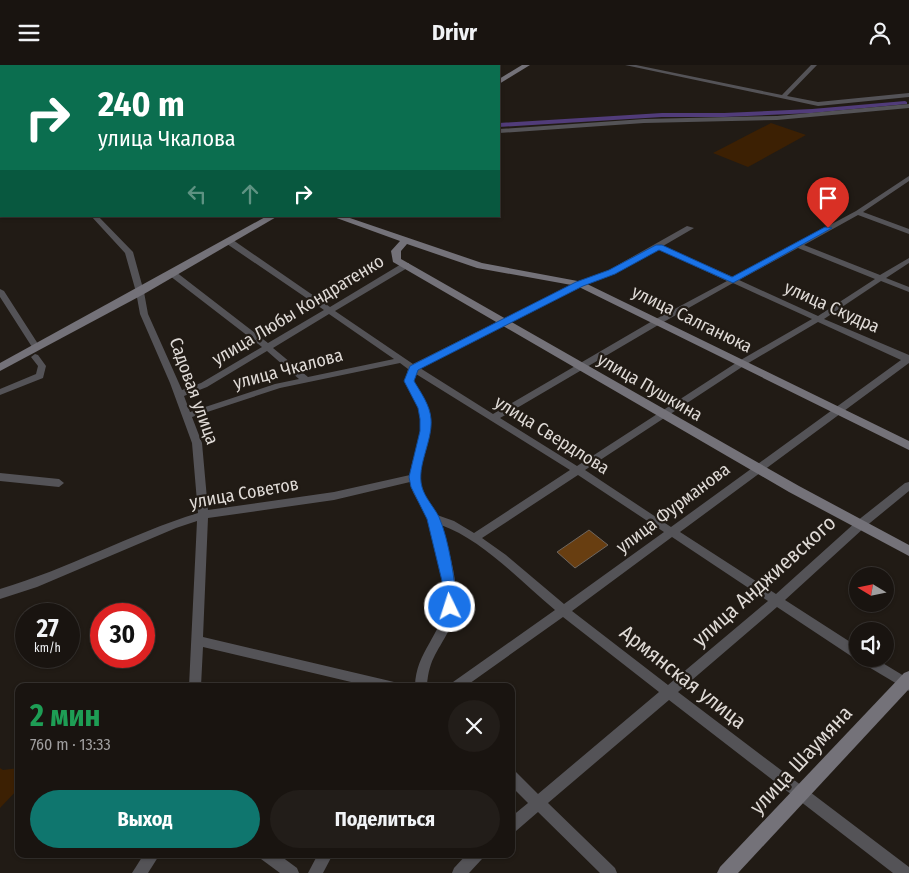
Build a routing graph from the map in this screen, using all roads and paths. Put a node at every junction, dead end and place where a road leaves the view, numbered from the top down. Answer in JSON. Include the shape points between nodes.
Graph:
{"nodes":[{"id":1,"x":527,"y":65,"type":"edge"},
{"id":2,"x":628,"y":65,"type":"edge"},
{"id":3,"x":814,"y":65,"type":"edge"},
{"id":4,"x":500,"y":81,"type":"edge"},
{"id":5,"x":909,"y":95,"type":"edge"},
{"id":6,"x":784,"y":96,"type":"junction"},
{"id":7,"x":902,"y":97,"type":"junction"},
{"id":8,"x":909,"y":102,"type":"edge"},
{"id":9,"x":909,"y":107,"type":"edge"},
{"id":10,"x":500,"y":131,"type":"edge"},
{"id":11,"x":907,"y":180,"type":"edge"},
{"id":12,"x":858,"y":212,"type":"junction"},
{"id":13,"x":95,"y":217,"type":"edge"},
{"id":14,"x":272,"y":217,"type":"edge"},
{"id":15,"x":337,"y":217,"type":"edge"},
{"id":16,"x":690,"y":228,"type":"dead end"},
{"id":17,"x":909,"y":232,"type":"edge"},
{"id":18,"x":405,"y":241,"type":"junction"},
{"id":19,"x":230,"y":242,"type":"junction"},
{"id":20,"x":798,"y":245,"type":"junction"},
{"id":21,"x":659,"y":247,"type":"junction"},
{"id":22,"x":909,"y":260,"type":"edge"},
{"id":23,"x":406,"y":265,"type":"junction"},
{"id":24,"x":173,"y":274,"type":"junction"},
{"id":25,"x":880,"y":279,"type":"junction"},
{"id":26,"x":733,"y":280,"type":"junction"},
{"id":27,"x":580,"y":284,"type":"junction"},
{"id":28,"x":909,"y":290,"type":"edge"},
{"id":29,"x":0,"y":291,"type":"edge"},
{"id":30,"x":140,"y":292,"type":"junction"},
{"id":31,"x":329,"y":311,"type":"junction"},
{"id":32,"x":818,"y":319,"type":"junction"},
{"id":33,"x":657,"y":322,"type":"junction"},
{"id":34,"x":502,"y":323,"type":"junction"},
{"id":35,"x":268,"y":348,"type":"junction"},
{"id":36,"x":35,"y":352,"type":"junction"},
{"id":37,"x":400,"y":359,"type":"junction"},
{"id":38,"x":908,"y":359,"type":"edge"},
{"id":39,"x":742,"y":363,"type":"junction"},
{"id":40,"x":579,"y":366,"type":"junction"},
{"id":41,"x":0,"y":368,"type":"edge"},
{"id":42,"x":413,"y":368,"type":"junction"},
{"id":43,"x":0,"y":377,"type":"edge"},
{"id":44,"x":306,"y":379,"type":"junction"},
{"id":45,"x":0,"y":393,"type":"edge"},
{"id":46,"x":179,"y":395,"type":"junction"},
{"id":47,"x":837,"y":410,"type":"junction"},
{"id":48,"x":664,"y":414,"type":"junction"},
{"id":49,"x":187,"y":415,"type":"junction"},
{"id":50,"x":493,"y":418,"type":"junction"},
{"id":51,"x":909,"y":446,"type":"edge"},
{"id":52,"x":756,"y":468,"type":"junction"},
{"id":53,"x":577,"y":470,"type":"junction"},
{"id":54,"x":0,"y":477,"type":"edge"},
{"id":55,"x":415,"y":477,"type":"junction"},
{"id":56,"x":58,"y":483,"type":"dead end"},
{"id":57,"x":909,"y":486,"type":"edge"},
{"id":58,"x":204,"y":515,"type":"junction"},
{"id":59,"x":434,"y":519,"type":"junction"},
{"id":60,"x":861,"y":524,"type":"junction"},
{"id":61,"x":670,"y":532,"type":"junction"},
{"id":62,"x":474,"y":538,"type":"junction"},
{"id":63,"x":909,"y":551,"type":"edge"},
{"id":64,"x":0,"y":594,"type":"edge"},
{"id":65,"x":775,"y":602,"type":"junction"},
{"id":66,"x":565,"y":611,"type":"junction"},
{"id":67,"x":197,"y":641,"type":"junction"},
{"id":68,"x":849,"y":648,"type":"edge"},
{"id":69,"x":880,"y":667,"type":"edge"},
{"id":70,"x":907,"y":682,"type":"edge"},
{"id":71,"x":195,"y":683,"type":"edge"},
{"id":72,"x":377,"y":683,"type":"edge"},
{"id":73,"x":421,"y":683,"type":"edge"},
{"id":74,"x":461,"y":683,"type":"edge"},
{"id":75,"x":669,"y":693,"type":"junction"},
{"id":76,"x":515,"y":781,"type":"edge"},
{"id":77,"x":800,"y":793,"type":"junction"},
{"id":78,"x":538,"y":805,"type":"junction"},
{"id":79,"x":515,"y":823,"type":"edge"},
{"id":80,"x":150,"y":858,"type":"edge"},
{"id":81,"x":271,"y":858,"type":"edge"},
{"id":82,"x":324,"y":858,"type":"edge"},
{"id":83,"x":473,"y":858,"type":"edge"},
{"id":84,"x":139,"y":873,"type":"edge"},
{"id":85,"x":292,"y":873,"type":"edge"},
{"id":86,"x":315,"y":873,"type":"edge"},
{"id":87,"x":459,"y":873,"type":"edge"},
{"id":88,"x":610,"y":873,"type":"edge"},
{"id":89,"x":726,"y":873,"type":"edge"},
{"id":90,"x":905,"y":873,"type":"edge"}],
"edges":[{"from":1,"to":4,"type":"street"},
{"from":2,"to":6,"type":"street"},
{"from":3,"to":6,"type":"street"},
{"from":5,"to":7,"type":"street"},
{"from":6,"to":7,"type":"street","via":[[818,104]]},
{"from":7,"to":8,"type":"street"},
{"from":9,"to":10,"type":"street","via":[[776,118],[644,121]]},
{"from":11,"to":12,"type":"street"},
{"from":12,"to":17,"type":"street"},
{"from":12,"to":20,"type":"street"},
{"from":13,"to":30,"type":"street","name":"Садовая улица","via":[[129,252]]},
{"from":14,"to":19,"type":"street"},
{"from":15,"to":18,"type":"street","name":"улица Салганюка"},
{"from":16,"to":21,"type":"street"},
{"from":18,"to":23,"type":"street","via":[[394,255]]},
{"from":18,"to":27,"type":"street","name":"улица Салганюка","via":[[480,266]]},
{"from":19,"to":24,"type":"street"},
{"from":19,"to":31,"type":"street","name":"улица Свердлова"},
{"from":20,"to":25,"type":"street"},
{"from":20,"to":26,"type":"street"},
{"from":21,"to":26,"type":"street","name":"улица Скудра"},
{"from":21,"to":27,"type":"street","via":[[612,272]]},
{"from":22,"to":25,"type":"street"},
{"from":23,"to":31,"type":"street","name":"улица Любы Кондратенко"},
{"from":23,"to":34,"type":"street","name":"улица Пушкина"},
{"from":24,"to":30,"type":"street"},
{"from":24,"to":35,"type":"street"},
{"from":25,"to":28,"type":"street"},
{"from":25,"to":32,"type":"street"},
{"from":26,"to":32,"type":"street","name":"улица Скудра"},
{"from":26,"to":33,"type":"street"},
{"from":27,"to":33,"type":"street","name":"улица Салганюка"},
{"from":27,"to":34,"type":"street"},
{"from":29,"to":36,"type":"street"},
{"from":30,"to":36,"type":"street"},
{"from":30,"to":46,"type":"street","name":"Садовая улица","via":[[144,315]]},
{"from":31,"to":35,"type":"street","name":"улица Любы Кондратенко"},
{"from":31,"to":37,"type":"street","name":"улица Свердлова"},
{"from":32,"to":38,"type":"street","name":"улица Скудра"},
{"from":32,"to":39,"type":"street"},
{"from":33,"to":39,"type":"street","name":"улица Салганюка"},
{"from":33,"to":40,"type":"street"},
{"from":34,"to":40,"type":"street","name":"улица Пушкина"},
{"from":34,"to":42,"type":"street"},
{"from":35,"to":44,"type":"street"},
{"from":35,"to":46,"type":"street","name":"улица Любы Кондратенко","via":[[204,385]]},
{"from":36,"to":41,"type":"street"},
{"from":36,"to":43,"type":"street"},
{"from":36,"to":45,"type":"street","via":[[42,366],[40,376]]},
{"from":37,"to":42,"type":"street","name":"улица Свердлова"},
{"from":37,"to":44,"type":"street","name":"улица Чкалова"},
{"from":38,"to":47,"type":"street","name":"улица Фурманова"},
{"from":39,"to":47,"type":"street","name":"улица Салганюка"},
{"from":39,"to":48,"type":"street"},
{"from":40,"to":48,"type":"street","name":"улица Пушкина"},
{"from":40,"to":50,"type":"street"},
{"from":42,"to":50,"type":"street","name":"улица Свердлова"},
{"from":42,"to":55,"type":"street","via":[[409,381],[426,419]]},
{"from":44,"to":49,"type":"street","name":"улица Чкалова"},
{"from":46,"to":49,"type":"street","name":"Садовая улица"},
{"from":47,"to":51,"type":"street","name":"улица Салганюка"},
{"from":47,"to":52,"type":"street","name":"улица Фурманова"},
{"from":48,"to":52,"type":"street","name":"улица Пушкина"},
{"from":48,"to":53,"type":"street"},
{"from":49,"to":58,"type":"street","name":"Садовая улица","via":[[198,443]]},
{"from":50,"to":53,"type":"street","name":"улица Свердлова"},
{"from":52,"to":60,"type":"street","name":"улица Пушкина"},
{"from":52,"to":61,"type":"street","name":"улица Фурманова"},
{"from":53,"to":61,"type":"street","name":"улица Свердлова"},
{"from":53,"to":62,"type":"street"},
{"from":54,"to":56,"type":"street"},
{"from":55,"to":58,"type":"street","name":"улица Советов","via":[[334,495]]},
{"from":55,"to":59,"type":"street","via":[[416,487]]},
{"from":57,"to":60,"type":"street","name":"улица Анджиевского"},
{"from":58,"to":64,"type":"street","name":"улица Советов","via":[[172,525],[33,584]]},
{"from":58,"to":67,"type":"street","name":"Садовая улица"},
{"from":59,"to":62,"type":"street","name":"Армянская улица","via":[[450,523]]},
{"from":59,"to":73,"type":"street","via":[[448,581],[450,607],[445,624],[424,659]]},
{"from":60,"to":63,"type":"street","name":"улица Пушкина"},
{"from":60,"to":65,"type":"street","name":"улица Анджиевского"},
{"from":61,"to":65,"type":"street","name":"улица Свердлова"},
{"from":61,"to":66,"type":"street","name":"улица Фурманова"},
{"from":62,"to":66,"type":"street","name":"Армянская улица"},
{"from":65,"to":68,"type":"street","name":"улица Свердлова"},
{"from":65,"to":75,"type":"street","name":"улица Анджиевского"},
{"from":66,"to":74,"type":"street","name":"улица Фурманова"},
{"from":66,"to":75,"type":"street","name":"Армянская улица"},
{"from":67,"to":71,"type":"street","name":"Садовая улица"},
{"from":67,"to":72,"type":"street"},
{"from":69,"to":70,"type":"street"},
{"from":70,"to":77,"type":"street","name":"улица Шаумяна"},
{"from":75,"to":77,"type":"street","name":"Армянская улица"},
{"from":75,"to":78,"type":"street","name":"улица Анджиевского"},
{"from":76,"to":78,"type":"street"},
{"from":77,"to":89,"type":"street","name":"улица Шаумяна"},
{"from":77,"to":90,"type":"street","name":"Армянская улица"},
{"from":78,"to":79,"type":"street","name":"улица Анджиевского"},
{"from":78,"to":88,"type":"street"},
{"from":80,"to":84,"type":"street"},
{"from":81,"to":85,"type":"street"},
{"from":82,"to":86,"type":"street"},
{"from":83,"to":87,"type":"street"}]}
